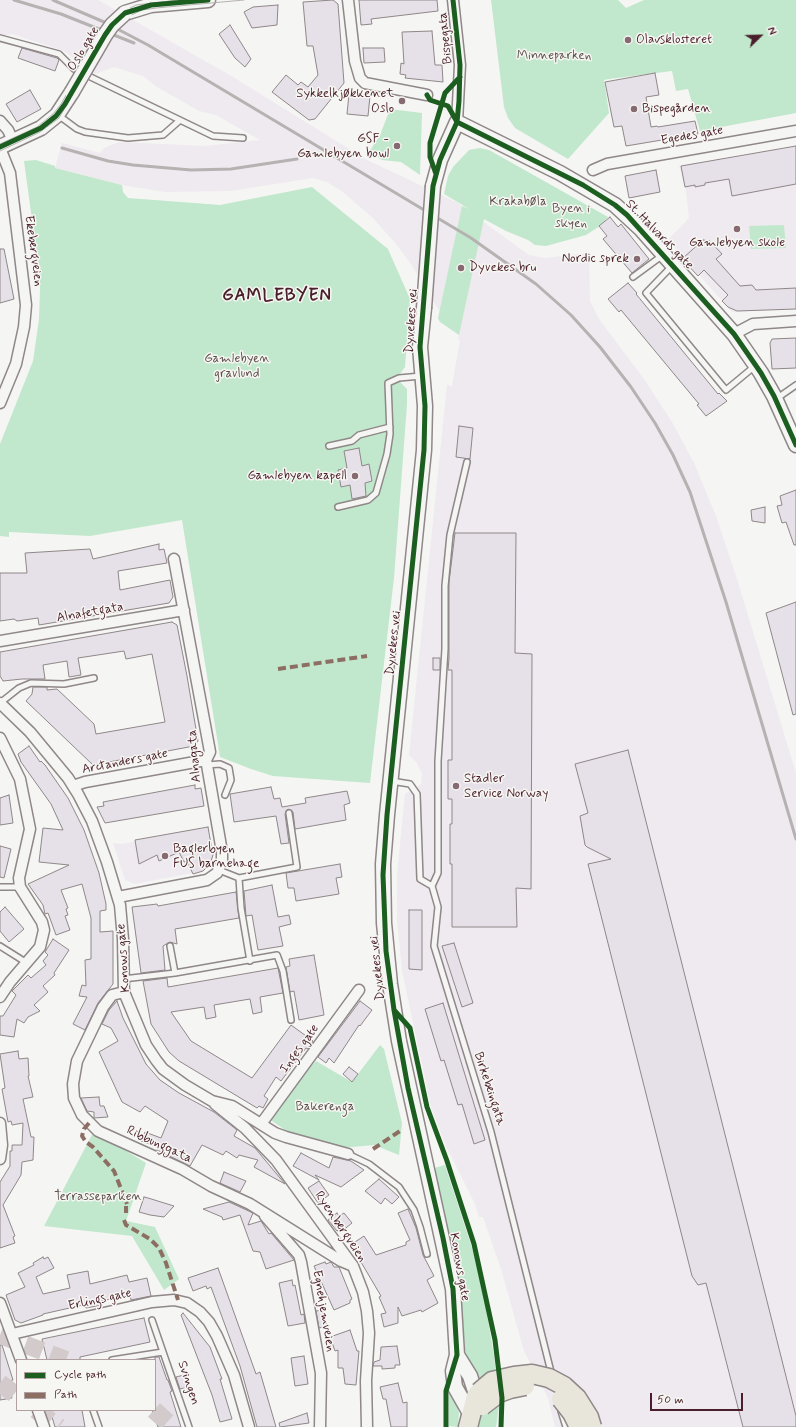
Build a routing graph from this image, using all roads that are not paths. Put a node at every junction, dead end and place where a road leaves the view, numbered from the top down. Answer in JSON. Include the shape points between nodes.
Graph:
{"nodes":[{"id":1,"x":208,"y":0,"type":"edge"},
{"id":2,"x":348,"y":0,"type":"edge"},
{"id":3,"x":453,"y":0,"type":"edge"},
{"id":4,"x":0,"y":38,"type":"edge"},
{"id":5,"x":426,"y":94,"type":"dead end"},
{"id":6,"x":57,"y":114,"type":"junction"},
{"id":7,"x":179,"y":121,"type":"junction"},
{"id":8,"x":0,"y":122,"type":"edge"},
{"id":9,"x":457,"y":122,"type":"junction"},
{"id":10,"x":796,"y":131,"type":"edge"},
{"id":11,"x":242,"y":138,"type":"dead end"},
{"id":12,"x":13,"y":141,"type":"junction"},
{"id":13,"x":0,"y":148,"type":"edge"},
{"id":14,"x":593,"y":170,"type":"dead end"},
{"id":15,"x":663,"y":254,"type":"junction"},
{"id":16,"x":673,"y":265,"type":"junction"},
{"id":17,"x":633,"y":277,"type":"dead end"},
{"id":18,"x":796,"y":322,"type":"edge"},
{"id":19,"x":734,"y":334,"type":"junction"},
{"id":20,"x":756,"y":366,"type":"junction"},
{"id":21,"x":423,"y":375,"type":"junction"},
{"id":22,"x":796,"y":385,"type":"edge"},
{"id":23,"x":776,"y":400,"type":"junction"},
{"id":24,"x":0,"y":403,"type":"edge"},
{"id":25,"x":390,"y":427,"type":"junction"},
{"id":26,"x":796,"y":445,"type":"edge"},
{"id":27,"x":329,"y":446,"type":"dead end"},
{"id":28,"x":467,"y":462,"type":"dead end"},
{"id":29,"x":338,"y":507,"type":"dead end"},
{"id":30,"x":174,"y":559,"type":"dead end"},
{"id":31,"x":184,"y":610,"type":"junction"},
{"id":32,"x":0,"y":641,"type":"edge"},
{"id":33,"x":94,"y":678,"type":"dead end"},
{"id":34,"x":0,"y":703,"type":"edge"},
{"id":35,"x":0,"y":738,"type":"edge"},
{"id":36,"x":206,"y":762,"type":"junction"},
{"id":37,"x":391,"y":781,"type":"junction"},
{"id":38,"x":74,"y":786,"type":"junction"},
{"id":39,"x":225,"y":795,"type":"dead end"},
{"id":40,"x":289,"y":813,"type":"dead end"},
{"id":41,"x":219,"y":870,"type":"junction"},
{"id":42,"x":239,"y":878,"type":"junction"},
{"id":43,"x":432,"y":886,"type":"junction"},
{"id":44,"x":0,"y":887,"type":"edge"},
{"id":45,"x":20,"y":887,"type":"junction"},
{"id":46,"x":118,"y":897,"type":"junction"},
{"id":47,"x":0,"y":946,"type":"edge"},
{"id":48,"x":170,"y":946,"type":"dead end"},
{"id":49,"x":250,"y":960,"type":"junction"},
{"id":50,"x":27,"y":963,"type":"junction"},
{"id":51,"x":175,"y":973,"type":"junction"},
{"id":52,"x":123,"y":979,"type":"junction"},
{"id":53,"x":359,"y":990,"type":"dead end"},
{"id":54,"x":124,"y":992,"type":"junction"},
{"id":55,"x":0,"y":997,"type":"edge"},
{"id":56,"x":291,"y":1020,"type":"dead end"},
{"id":57,"x":212,"y":1101,"type":"junction"},
{"id":58,"x":0,"y":1123,"type":"edge"},
{"id":59,"x":261,"y":1124,"type":"junction"},
{"id":60,"x":348,"y":1154,"type":"joint"},
{"id":61,"x":0,"y":1159,"type":"edge"},
{"id":62,"x":427,"y":1167,"type":"joint"},
{"id":63,"x":264,"y":1213,"type":"junction"},
{"id":64,"x":427,"y":1254,"type":"dead end"},
{"id":65,"x":353,"y":1266,"type":"junction"},
{"id":66,"x":0,"y":1303,"type":"edge"},
{"id":67,"x":152,"y":1320,"type":"dead end"},
{"id":68,"x":12,"y":1334,"type":"junction"},
{"id":69,"x":163,"y":1352,"type":"junction"},
{"id":70,"x":457,"y":1355,"type":"junction"},
{"id":71,"x":21,"y":1359,"type":"edge"},
{"id":72,"x":118,"y":1359,"type":"edge"},
{"id":73,"x":556,"y":1390,"type":"dead end"},
{"id":74,"x":558,"y":1397,"type":"dead end"},
{"id":75,"x":476,"y":1407,"type":"edge"},
{"id":76,"x":38,"y":1411,"type":"edge"},
{"id":77,"x":93,"y":1411,"type":"edge"},
{"id":78,"x":44,"y":1427,"type":"edge"},
{"id":79,"x":99,"y":1427,"type":"edge"},
{"id":80,"x":189,"y":1427,"type":"edge"},
{"id":81,"x":249,"y":1427,"type":"edge"},
{"id":82,"x":320,"y":1427,"type":"edge"},
{"id":83,"x":367,"y":1427,"type":"edge"},
{"id":84,"x":566,"y":1427,"type":"edge"},
{"id":85,"x":579,"y":1427,"type":"edge"},
{"id":86,"x":592,"y":1427,"type":"edge"}],
"edges":[{"from":1,"to":6,"type":"street","name":"Oslo gate","bridge":true,"via":[[150,5],[125,13],[112,24]]},
{"from":2,"to":5,"type":"street","via":[[355,61],[360,78],[365,83]]},
{"from":3,"to":9,"type":"street","name":"Bispegata","via":[[460,65]]},
{"from":4,"to":7,"type":"lane","via":[[59,54],[74,69]]},
{"from":6,"to":7,"type":"lane","via":[[85,132],[128,138],[163,135]]},
{"from":6,"to":12,"type":"street","name":"Oslo gate","via":[[41,128]]},
{"from":7,"to":11,"type":"lane","via":[[213,136]]},
{"from":8,"to":12,"type":"street","via":[[8,130]]},
{"from":9,"to":15,"type":"street","name":"St. Halvards gate","via":[[502,143],[602,197],[627,215]]},
{"from":9,"to":21,"type":"street","name":"Dyvekes vei","bridge":true,"via":[[440,160],[433,186],[420,347]]},
{"from":10,"to":14,"type":"street","name":"Egedes gate","via":[[607,164]]},
{"from":12,"to":13,"type":"street","name":"Oslo gate"},
{"from":13,"to":24,"type":"street","name":"Ekebergveien","via":[[10,173],[26,305],[16,364]]},
{"from":15,"to":16,"type":"street","name":"St. Halvards gate"},
{"from":15,"to":17,"type":"lane"},
{"from":16,"to":19,"type":"street","name":"St. Halvards gate"},
{"from":16,"to":20,"type":"lane","via":[[646,293],[726,390]]},
{"from":18,"to":19,"type":"street","via":[[753,324]]},
{"from":19,"to":20,"type":"street","name":"St. Halvards gate"},
{"from":20,"to":23,"type":"street","name":"St. Halvards gate"},
{"from":21,"to":25,"type":"lane","via":[[399,378],[388,383]]},
{"from":21,"to":37,"type":"street","name":"Dyvekes vei","via":[[424,450]]},
{"from":22,"to":23,"type":"lane"},
{"from":23,"to":26,"type":"street","name":"St. Halvards gate"},
{"from":25,"to":27,"type":"lane","via":[[359,436],[352,441]]},
{"from":25,"to":29,"type":"lane","via":[[387,454],[376,493],[368,500]]},
{"from":28,"to":43,"type":"lane","via":[[450,535],[446,579],[445,649],[438,761],[438,873]]},
{"from":30,"to":31,"type":"street","name":"Alnagata"},
{"from":31,"to":32,"type":"street","name":"Alnafetgata"},
{"from":31,"to":36,"type":"street","name":"Alnagata","via":[[210,752]]},
{"from":33,"to":34,"type":"lane","via":[[64,684],[31,683],[19,688]]},
{"from":34,"to":38,"type":"street","name":"Konows gate","via":[[45,750]]},
{"from":35,"to":45,"type":"street","via":[[20,779],[29,820],[30,836],[25,863],[19,878]]},
{"from":36,"to":38,"type":"street","name":"Arctanders gate"},
{"from":36,"to":39,"type":"lane","via":[[229,768],[231,780]]},
{"from":36,"to":41,"type":"street","name":"Alnagata","via":[[222,852]]},
{"from":37,"to":43,"type":"lane","name":"Birkebeingata","via":[[410,784],[416,790],[420,879]]},
{"from":37,"to":62,"type":"street","name":"Dyvekes vei","via":[[383,869],[386,951],[398,1036]]},
{"from":38,"to":46,"type":"street","name":"Konows gate","via":[[92,822]]},
{"from":40,"to":42,"type":"lane","via":[[297,867]]},
{"from":41,"to":42,"type":"lane"},
{"from":41,"to":46,"type":"street","via":[[202,882]]},
{"from":42,"to":49,"type":"lane","via":[[241,908]]},
{"from":43,"to":73,"type":"lane","name":"Birkebeingata","via":[[438,907],[434,946],[492,1132]]},
{"from":44,"to":45,"type":"lane"},
{"from":45,"to":50,"type":"street","via":[[42,922],[44,930],[40,947]]},
{"from":46,"to":52,"type":"street","name":"Konows gate","via":[[123,939]]},
{"from":47,"to":50,"type":"lane"},
{"from":48,"to":51,"type":"lane"},
{"from":49,"to":51,"type":"lane"},
{"from":49,"to":56,"type":"lane","via":[[277,955],[283,971]]},
{"from":50,"to":55,"type":"street"},
{"from":51,"to":52,"type":"lane"},
{"from":52,"to":54,"type":"street","name":"Konows gate"},
{"from":53,"to":59,"type":"street","name":"Inges gate"},
{"from":54,"to":57,"type":"street","name":"Konows gate","via":[[146,1045],[156,1060],[173,1077]]},
{"from":54,"to":63,"type":"street","name":"Ribbunggata","via":[[112,995],[103,1007],[77,1061],[73,1084],[74,1098],[82,1115],[98,1131],[182,1169]]},
{"from":57,"to":59,"type":"street","name":"Konows gate","via":[[232,1106]]},
{"from":57,"to":65,"type":"street","name":"Ryenbergveien","via":[[245,1128],[276,1160]]},
{"from":58,"to":61,"type":"street"},
{"from":59,"to":60,"type":"street","name":"Konows gate","via":[[286,1137]]},
{"from":60,"to":64,"type":"lane","name":"Konows gate","via":[[370,1164],[399,1187],[414,1210]]},
{"from":62,"to":70,"type":"street","name":"Konows gate","via":[[452,1282]]},
{"from":63,"to":65,"type":"street","name":"Ribbunggata","via":[[341,1262]]},
{"from":63,"to":82,"type":"street","name":"Egnehjemveien","via":[[301,1262],[321,1373]]},
{"from":65,"to":83,"type":"street","name":"Ryenbergveien","via":[[363,1292],[369,1333]]},
{"from":66,"to":68,"type":"street"},
{"from":67,"to":69,"type":"lane"},
{"from":68,"to":71,"type":"street"},
{"from":68,"to":81,"type":"street","name":"Erlings gate","via":[[152,1302],[174,1300],[186,1303],[193,1306],[209,1322],[225,1352]]},
{"from":69,"to":72,"type":"lane","name":"Svingen"},
{"from":69,"to":80,"type":"lane","name":"Svingen"},
{"from":70,"to":75,"type":"street","name":"Konows gate","via":[[470,1376]]},
{"from":70,"to":75,"type":"street","name":"Konows gate","via":[[453,1371],[455,1388]]},
{"from":74,"to":84,"type":"lane"},
{"from":75,"to":85,"type":"highway","bridge":true,"via":[[510,1388],[538,1387],[563,1400]]},
{"from":75,"to":86,"type":"highway","bridge":true,"via":[[492,1381],[532,1374],[549,1378],[564,1386],[577,1398]]},
{"from":76,"to":78,"type":"street"},
{"from":77,"to":79,"type":"lane"}]}
